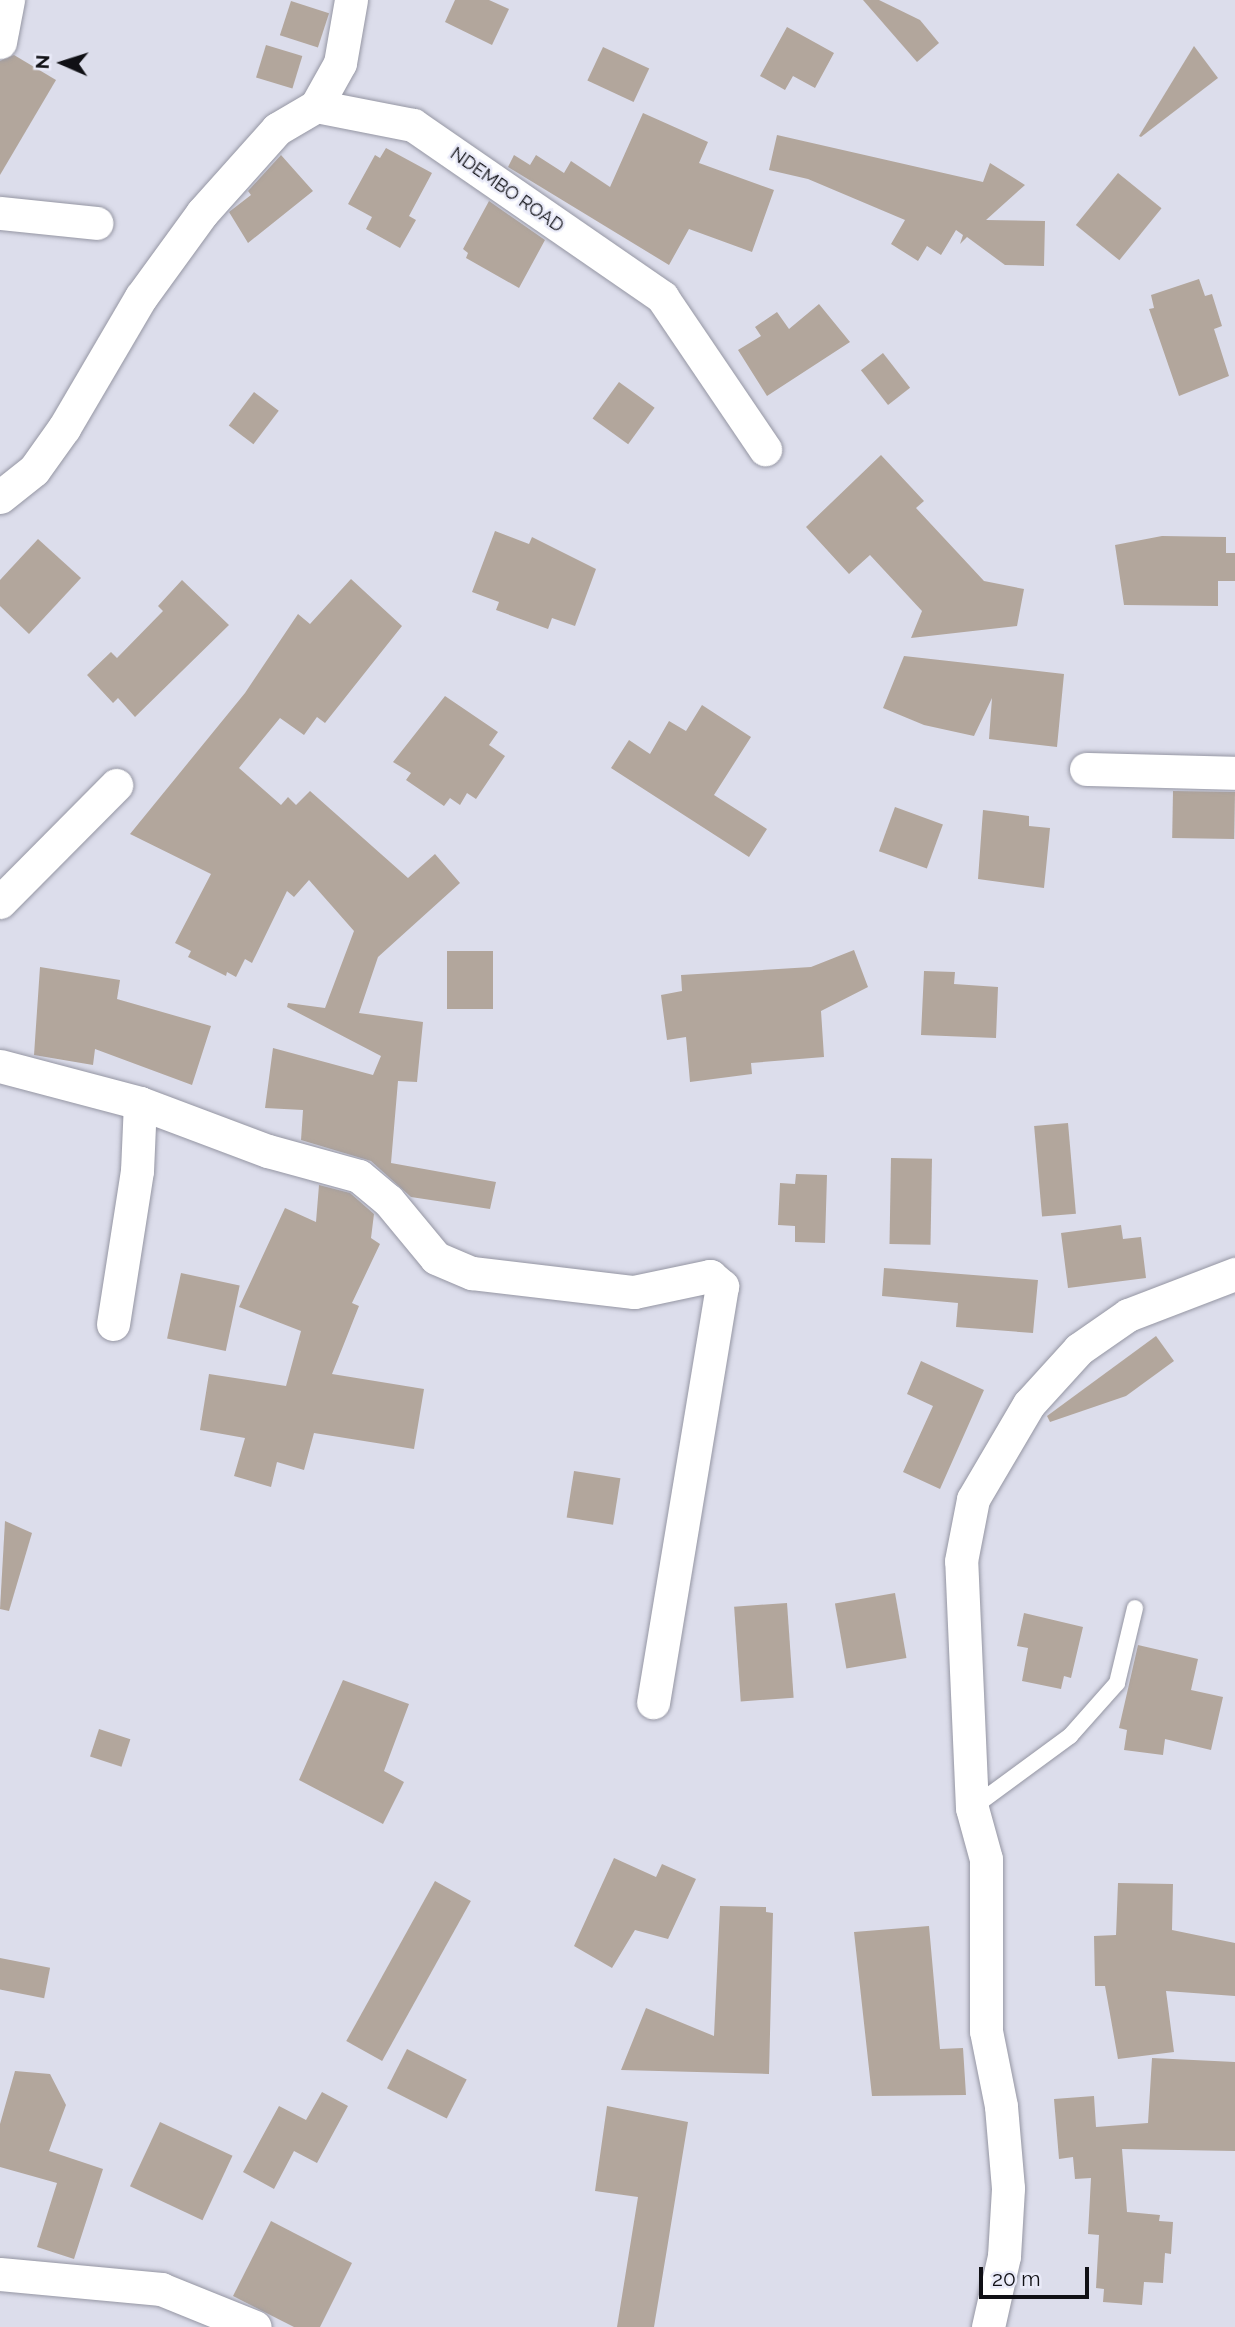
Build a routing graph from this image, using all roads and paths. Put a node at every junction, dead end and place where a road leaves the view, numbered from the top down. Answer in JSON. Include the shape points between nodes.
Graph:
{"nodes":[{"id":1,"x":8,"y":0,"type":"edge"},
{"id":2,"x":351,"y":0,"type":"edge"},
{"id":3,"x":0,"y":42,"type":"edge"},
{"id":4,"x":316,"y":106,"type":"junction"},
{"id":5,"x":0,"y":213,"type":"edge"},
{"id":6,"x":96,"y":223,"type":"dead end"},
{"id":7,"x":765,"y":449,"type":"dead end"},
{"id":8,"x":0,"y":497,"type":"edge"},
{"id":9,"x":1086,"y":769,"type":"dead end"},
{"id":10,"x":1235,"y":773,"type":"edge"},
{"id":11,"x":116,"y":785,"type":"dead end"},
{"id":12,"x":0,"y":902,"type":"edge"},
{"id":13,"x":0,"y":1066,"type":"edge"},
{"id":14,"x":140,"y":1102,"type":"junction"},
{"id":15,"x":1235,"y":1274,"type":"edge"},
{"id":16,"x":113,"y":1324,"type":"dead end"},
{"id":17,"x":1135,"y":1608,"type":"dead end"},
{"id":18,"x":653,"y":1702,"type":"dead end"},
{"id":19,"x":972,"y":1808,"type":"junction"},
{"id":20,"x":0,"y":2274,"type":"edge"},
{"id":21,"x":255,"y":2327,"type":"edge"},
{"id":22,"x":988,"y":2327,"type":"edge"}],
"edges":[{"from":1,"to":3,"type":"street"},
{"from":2,"to":4,"type":"street","via":[[340,63]]},
{"from":4,"to":7,"type":"street","name":"NDEMBO ROAD","via":[[413,125],[662,297]]},
{"from":4,"to":8,"type":"street","via":[[277,128],[202,213],[141,297],[64,428],[34,470]]},
{"from":5,"to":6,"type":"street"},
{"from":9,"to":10,"type":"street"},
{"from":11,"to":12,"type":"street"},
{"from":13,"to":14,"type":"street"},
{"from":14,"to":16,"type":"street","via":[[137,1171]]},
{"from":14,"to":18,"type":"street","via":[[268,1151],[359,1177],[388,1200],[436,1258],[472,1273],[634,1292],[710,1276],[722,1286]]},
{"from":15,"to":19,"type":"street","via":[[1128,1315],[1079,1349],[1029,1404],[973,1499],[961,1561]]},
{"from":17,"to":19,"type":"lane","via":[[1117,1683],[1070,1736]]},
{"from":19,"to":22,"type":"street","via":[[986,1859],[986,2031],[1001,2106],[1008,2188],[1003,2256]]},
{"from":20,"to":21,"type":"street","via":[[161,2289]]}]}
